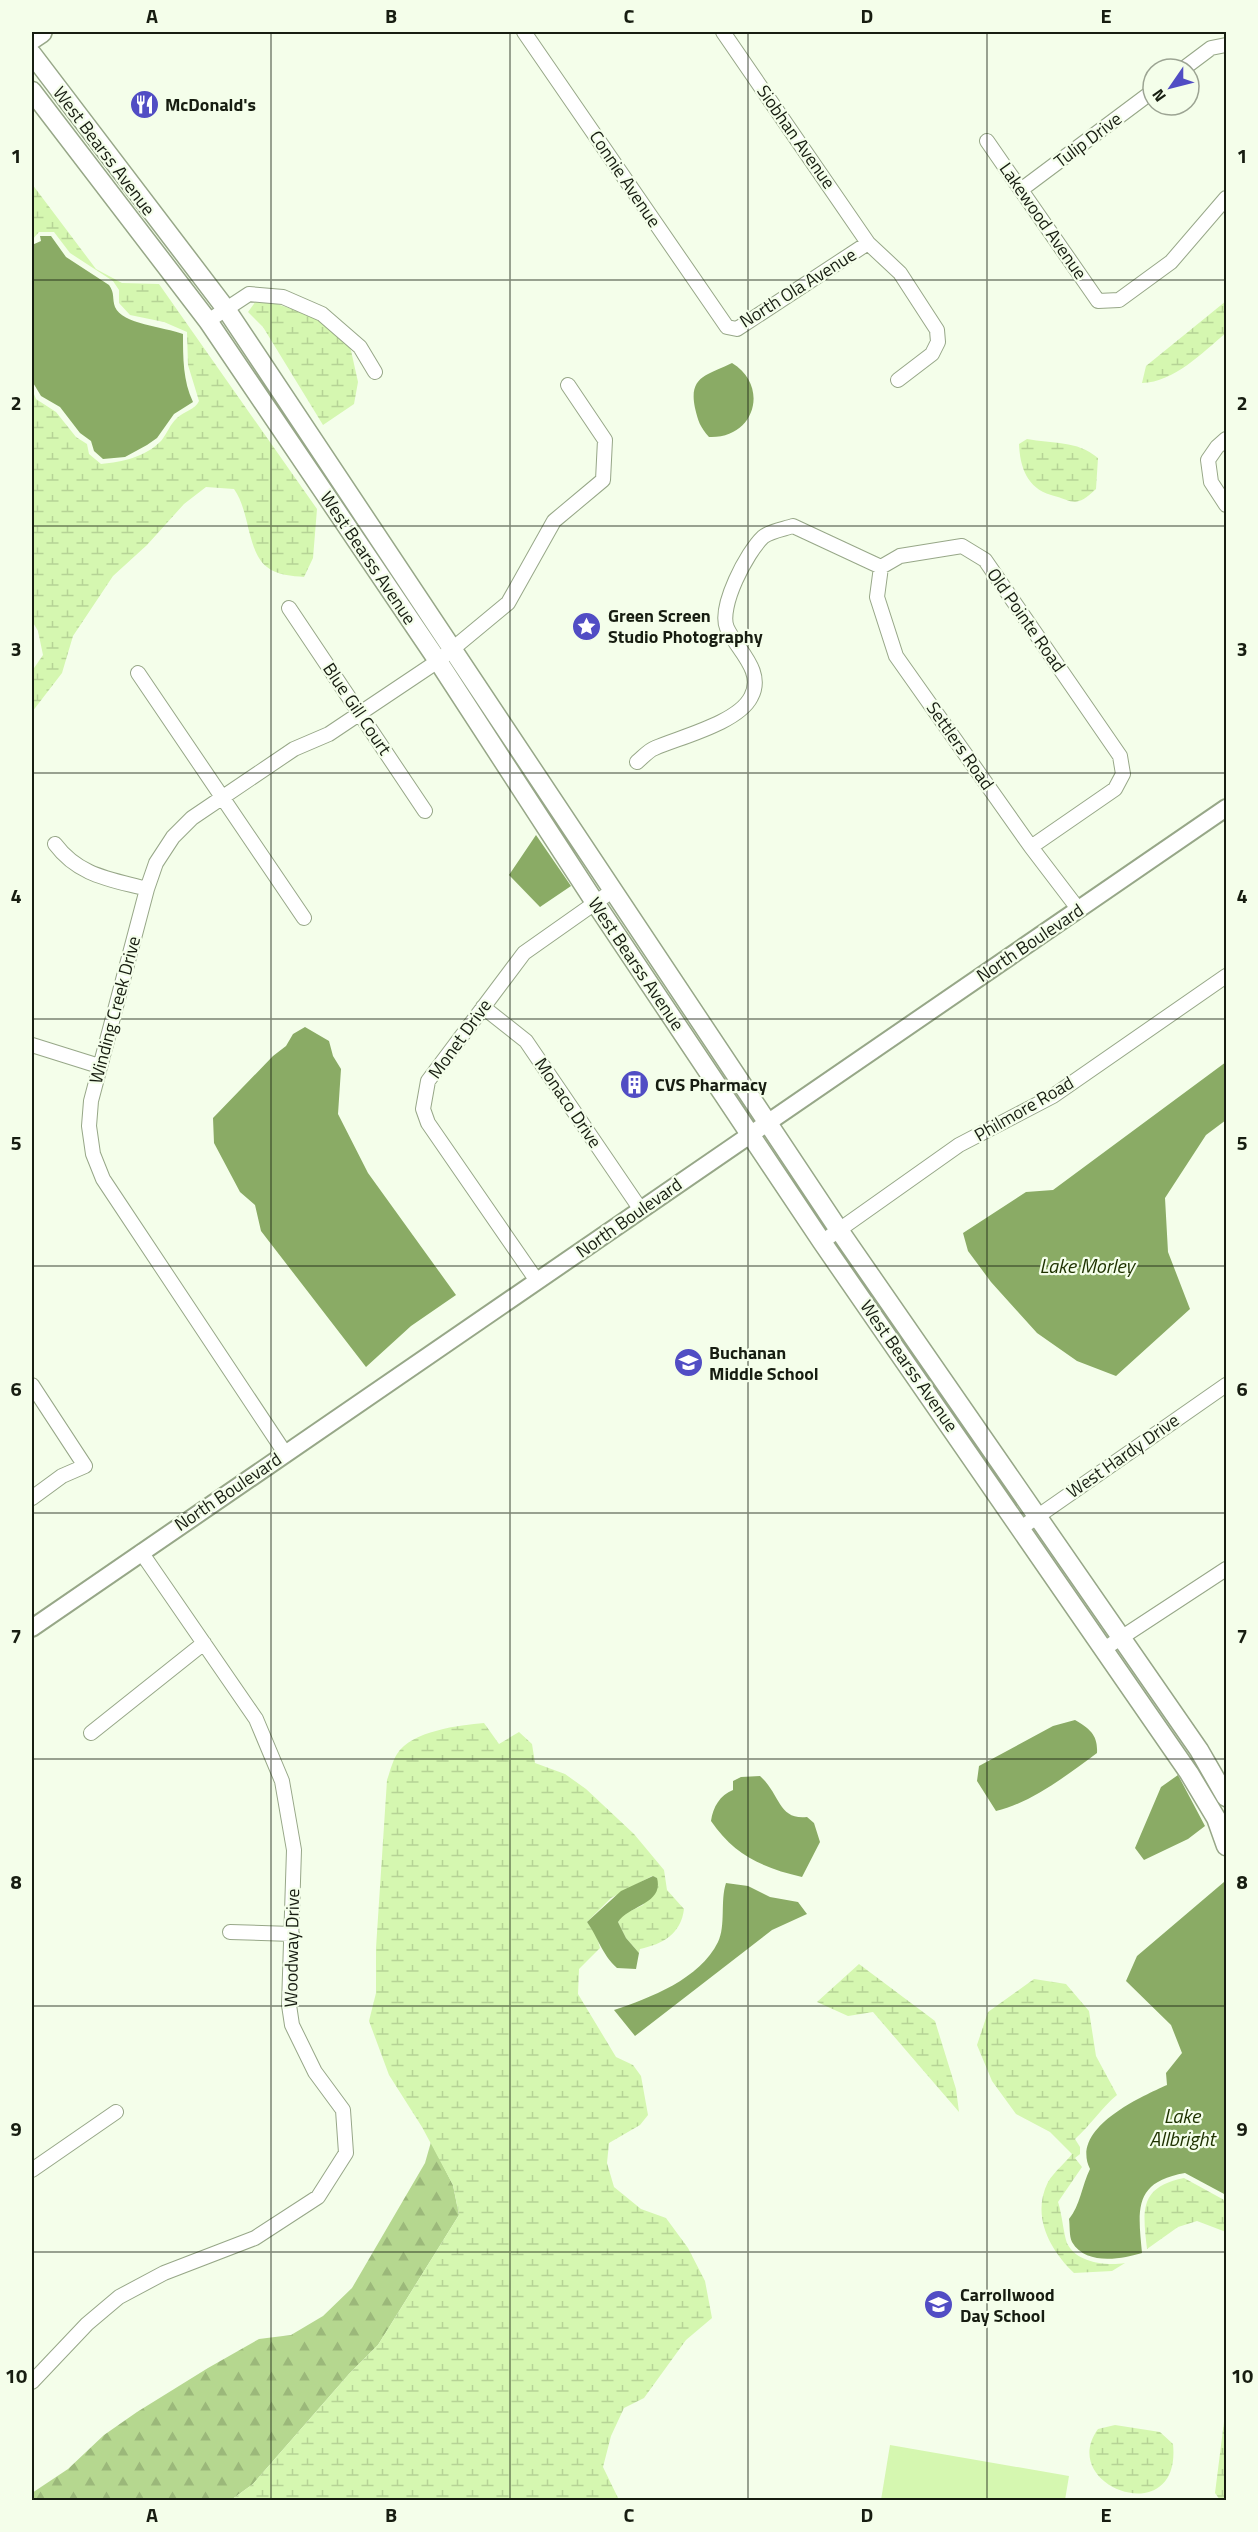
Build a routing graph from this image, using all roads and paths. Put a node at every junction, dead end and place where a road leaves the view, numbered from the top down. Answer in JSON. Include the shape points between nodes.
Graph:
{"nodes":[{"id":1,"x":41,"y":32,"type":"edge"},
{"id":2,"x":524,"y":32,"type":"edge"},
{"id":3,"x":723,"y":32,"type":"edge"},
{"id":4,"x":32,"y":38,"type":"edge"},
{"id":5,"x":1227,"y":45,"type":"edge"},
{"id":6,"x":32,"y":54,"type":"edge"},
{"id":7,"x":1199,"y":57,"type":"edge"},
{"id":8,"x":32,"y":91,"type":"edge"},
{"id":9,"x":1141,"y":100,"type":"edge"},
{"id":10,"x":987,"y":141,"type":"dead end"},
{"id":11,"x":1023,"y":189,"type":"junction"},
{"id":12,"x":1227,"y":198,"type":"edge"},
{"id":13,"x":868,"y":243,"type":"junction"},
{"id":14,"x":226,"y":309,"type":"junction"},
{"id":15,"x":208,"y":321,"type":"junction"},
{"id":16,"x":727,"y":327,"type":"joint"},
{"id":17,"x":375,"y":372,"type":"dead end"},
{"id":18,"x":898,"y":380,"type":"dead end"},
{"id":19,"x":568,"y":386,"type":"dead end"},
{"id":20,"x":1227,"y":439,"type":"edge"},
{"id":21,"x":1227,"y":505,"type":"edge"},
{"id":22,"x":881,"y":567,"type":"junction"},
{"id":23,"x":289,"y":608,"type":"dead end"},
{"id":24,"x":454,"y":648,"type":"junction"},
{"id":25,"x":438,"y":661,"type":"junction"},
{"id":26,"x":138,"y":673,"type":"dead end"},
{"id":27,"x":361,"y":713,"type":"junction"},
{"id":28,"x":637,"y":762,"type":"dead end"},
{"id":29,"x":223,"y":797,"type":"junction"},
{"id":30,"x":1227,"y":808,"type":"edge"},
{"id":31,"x":425,"y":811,"type":"dead end"},
{"id":32,"x":56,"y":844,"type":"dead end"},
{"id":33,"x":1031,"y":847,"type":"junction"},
{"id":34,"x":147,"y":889,"type":"junction"},
{"id":35,"x":612,"y":891,"type":"junction"},
{"id":36,"x":596,"y":904,"type":"junction"},
{"id":37,"x":1079,"y":910,"type":"junction"},
{"id":38,"x":304,"y":918,"type":"dead end"},
{"id":39,"x":1227,"y":976,"type":"edge"},
{"id":40,"x":483,"y":1007,"type":"junction"},
{"id":41,"x":32,"y":1045,"type":"edge"},
{"id":42,"x":99,"y":1066,"type":"junction"},
{"id":43,"x":767,"y":1121,"type":"junction"},
{"id":44,"x":750,"y":1132,"type":"junction"},
{"id":45,"x":641,"y":1210,"type":"junction"},
{"id":46,"x":839,"y":1230,"type":"junction"},
{"id":47,"x":822,"y":1242,"type":"junction"},
{"id":48,"x":537,"y":1281,"type":"junction"},
{"id":49,"x":32,"y":1385,"type":"edge"},
{"id":50,"x":1227,"y":1385,"type":"edge"},
{"id":51,"x":949,"y":1389,"type":"junction"},
{"id":52,"x":932,"y":1400,"type":"junction"},
{"id":53,"x":285,"y":1454,"type":"junction"},
{"id":54,"x":32,"y":1498,"type":"edge"},
{"id":55,"x":1036,"y":1516,"type":"junction"},
{"id":56,"x":1021,"y":1528,"type":"junction"},
{"id":57,"x":141,"y":1552,"type":"junction"},
{"id":58,"x":1227,"y":1569,"type":"edge"},
{"id":59,"x":32,"y":1628,"type":"edge"},
{"id":60,"x":1120,"y":1638,"type":"junction"},
{"id":61,"x":204,"y":1643,"type":"junction"},
{"id":62,"x":1104,"y":1649,"type":"junction"},
{"id":63,"x":92,"y":1733,"type":"dead end"},
{"id":64,"x":1187,"y":1733,"type":"junction"},
{"id":65,"x":1170,"y":1745,"type":"junction"},
{"id":66,"x":1227,"y":1797,"type":"edge"},
{"id":67,"x":1227,"y":1846,"type":"edge"},
{"id":68,"x":230,"y":1932,"type":"dead end"},
{"id":69,"x":292,"y":1935,"type":"junction"},
{"id":70,"x":116,"y":2112,"type":"dead end"},
{"id":71,"x":32,"y":2170,"type":"edge"},
{"id":72,"x":32,"y":2382,"type":"edge"}],
"edges":[{"from":1,"to":4,"type":"main road"},
{"from":2,"to":16,"type":"street","name":"Connie Avenue"},
{"from":3,"to":13,"type":"street","name":"Siobhan Avenue"},
{"from":5,"to":7,"type":"street","via":[[1211,48]]},
{"from":6,"to":14,"type":"main road","name":"West Bearss Avenue"},
{"from":8,"to":15,"type":"main road","name":"West Bearss Avenue"},
{"from":9,"to":11,"type":"street","name":"Tulip Drive"},
{"from":10,"to":11,"type":"street","name":"Lakewood Avenue"},
{"from":11,"to":12,"type":"street","name":"Lakewood Avenue","via":[[1098,301],[1119,300],[1171,262]]},
{"from":13,"to":16,"type":"street","name":"North Ola Avenue","via":[[737,329]]},
{"from":13,"to":18,"type":"street","name":"Siobhan Avenue","via":[[900,273],[937,330],[938,342],[932,354]]},
{"from":14,"to":15,"type":"street"},
{"from":14,"to":17,"type":"street","via":[[249,294],[283,297],[318,311],[360,346]]},
{"from":14,"to":24,"type":"main road","name":"West Bearss Avenue"},
{"from":15,"to":25,"type":"main road","name":"West Bearss Avenue"},
{"from":19,"to":24,"type":"street","name":"Winding Creek Drive","via":[[605,440],[603,480],[554,521],[508,603]]},
{"from":20,"to":21,"type":"street","via":[[1208,460],[1210,482]]},
{"from":22,"to":28,"type":"street","via":[[793,526],[764,535],[751,551],[725,607],[726,626],[754,671],[751,699],[692,736],[653,748]]},
{"from":22,"to":33,"type":"street","name":"Settlers Road","via":[[877,597],[896,656]]},
{"from":22,"to":33,"type":"street","name":"Old Pointe Road","via":[[900,556],[962,546],[985,560],[1120,756],[1123,774],[1115,789]]},
{"from":23,"to":27,"type":"street","name":"Blue Gill Court"},
{"from":24,"to":25,"type":"street","name":"Winding Creek Drive"},
{"from":24,"to":35,"type":"main road","name":"West Bearss Avenue"},
{"from":25,"to":27,"type":"street","name":"Winding Creek Drive"},
{"from":25,"to":36,"type":"main road","name":"West Bearss Avenue"},
{"from":26,"to":29,"type":"street"},
{"from":27,"to":29,"type":"street","name":"Winding Creek Drive","via":[[329,734],[294,749]]},
{"from":27,"to":31,"type":"street","name":"Blue Gill Court"},
{"from":29,"to":34,"type":"street","name":"Winding Creek Drive","via":[[172,837],[156,862]]},
{"from":29,"to":38,"type":"street"},
{"from":30,"to":37,"type":"street","name":"North Boulevard"},
{"from":32,"to":34,"type":"street","via":[[67,860],[81,870]]},
{"from":33,"to":37,"type":"street","name":"Settlers Road"},
{"from":34,"to":42,"type":"street","name":"Winding Creek Drive"},
{"from":35,"to":36,"type":"street","name":"Monet Drive"},
{"from":35,"to":43,"type":"main road","name":"West Bearss Avenue"},
{"from":36,"to":40,"type":"street","name":"Monet Drive","via":[[524,953]]},
{"from":36,"to":44,"type":"main road","name":"West Bearss Avenue"},
{"from":37,"to":43,"type":"street","name":"North Boulevard"},
{"from":39,"to":46,"type":"street","name":"Philmore Road","via":[[1053,1096],[959,1145]]},
{"from":40,"to":45,"type":"street","name":"Monaco Drive","via":[[526,1041]]},
{"from":40,"to":48,"type":"street","name":"Monet Drive","via":[[428,1081],[423,1109],[428,1123]]},
{"from":41,"to":42,"type":"street"},
{"from":42,"to":53,"type":"street","name":"Winding Creek Drive","via":[[89,1126],[102,1179]]},
{"from":43,"to":44,"type":"street","name":"North Boulevard"},
{"from":43,"to":46,"type":"main road","name":"West Bearss Avenue"},
{"from":44,"to":45,"type":"street","name":"North Boulevard"},
{"from":44,"to":47,"type":"main road","name":"West Bearss Avenue"},
{"from":45,"to":48,"type":"street","name":"North Boulevard"},
{"from":46,"to":47,"type":"street","name":"Philmore Road"},
{"from":46,"to":51,"type":"main road","name":"West Bearss Avenue"},
{"from":47,"to":52,"type":"main road","name":"West Bearss Avenue"},
{"from":48,"to":53,"type":"street","name":"North Boulevard"},
{"from":49,"to":54,"type":"street","via":[[85,1466],[62,1476]]},
{"from":50,"to":55,"type":"street","name":"West Hardy Drive"},
{"from":51,"to":52,"type":"street"},
{"from":51,"to":55,"type":"main road","name":"West Bearss Avenue"},
{"from":52,"to":56,"type":"main road","name":"West Bearss Avenue"},
{"from":53,"to":57,"type":"street","name":"North Boulevard"},
{"from":55,"to":56,"type":"street","name":"West Hardy Drive"},
{"from":55,"to":60,"type":"main road","name":"West Bearss Avenue"},
{"from":56,"to":62,"type":"main road","name":"West Bearss Avenue"},
{"from":57,"to":59,"type":"street","name":"North Boulevard"},
{"from":57,"to":61,"type":"street","name":"Woodway Drive"},
{"from":58,"to":60,"type":"street"},
{"from":60,"to":62,"type":"street"},
{"from":60,"to":64,"type":"main road","name":"West Bearss Avenue"},
{"from":61,"to":63,"type":"street"},
{"from":61,"to":69,"type":"street","name":"Woodway Drive","via":[[256,1719],[282,1781],[294,1850]]},
{"from":62,"to":65,"type":"main road","name":"West Bearss Avenue"},
{"from":64,"to":65,"type":"street"},
{"from":64,"to":66,"type":"main road","name":"West Bearss Avenue"},
{"from":65,"to":67,"type":"main road","name":"West Bearss Avenue","via":[[1216,1818]]},
{"from":68,"to":69,"type":"street"},
{"from":69,"to":72,"type":"street","name":"Woodway Drive","via":[[292,2025],[315,2072],[343,2110],[346,2153],[318,2197],[255,2238],[164,2273],[119,2297],[87,2324]]},
{"from":70,"to":71,"type":"street"}]}
